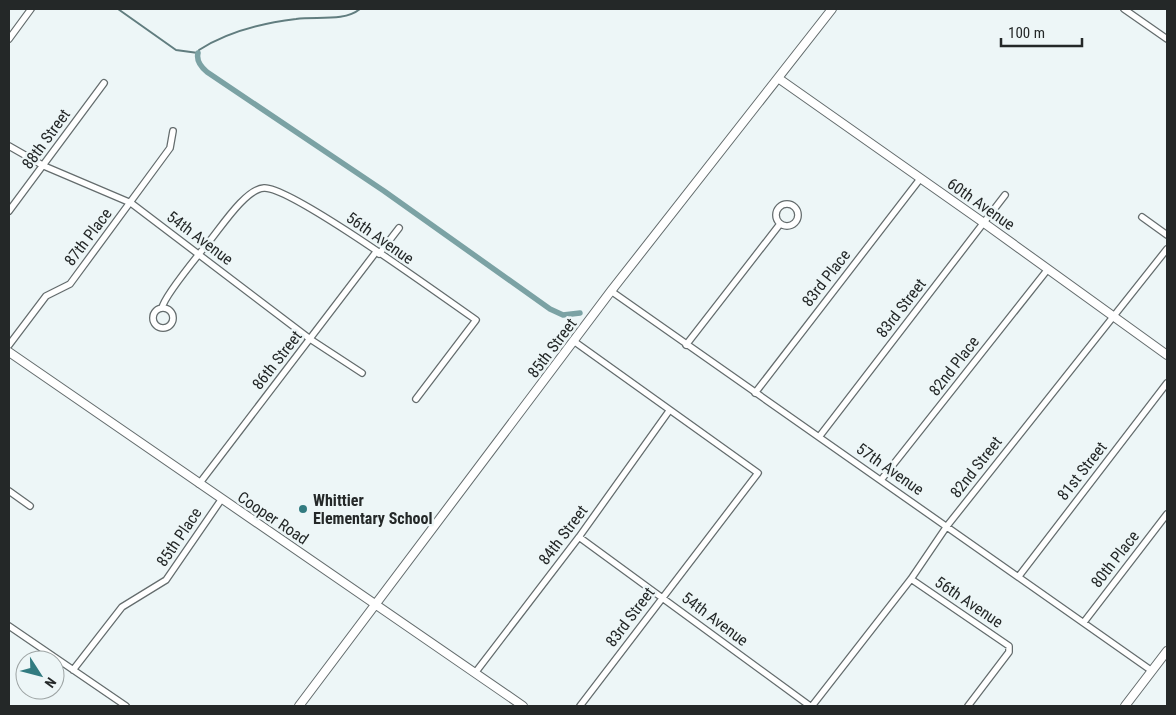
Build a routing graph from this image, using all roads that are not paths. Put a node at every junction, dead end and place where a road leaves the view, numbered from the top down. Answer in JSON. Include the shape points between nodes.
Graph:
{"nodes":[{"id":1,"x":31,"y":9,"type":"edge"},
{"id":2,"x":832,"y":9,"type":"edge"},
{"id":3,"x":1124,"y":9,"type":"edge"},
{"id":4,"x":9,"y":39,"type":"edge"},
{"id":5,"x":1167,"y":39,"type":"edge"},
{"id":6,"x":778,"y":78,"type":"junction"},
{"id":7,"x":104,"y":83,"type":"dead end"},
{"id":8,"x":173,"y":131,"type":"dead end"},
{"id":9,"x":9,"y":146,"type":"edge"},
{"id":10,"x":44,"y":166,"type":"junction"},
{"id":11,"x":920,"y":179,"type":"junction"},
{"id":12,"x":1005,"y":196,"type":"dead end"},
{"id":13,"x":131,"y":203,"type":"junction"},
{"id":14,"x":9,"y":211,"type":"edge"},
{"id":15,"x":1142,"y":217,"type":"dead end"},
{"id":16,"x":984,"y":222,"type":"junction"},
{"id":17,"x":780,"y":224,"type":"dead end"},
{"id":18,"x":398,"y":228,"type":"dead end"},
{"id":19,"x":1167,"y":235,"type":"edge"},
{"id":20,"x":1167,"y":249,"type":"edge"},
{"id":21,"x":377,"y":253,"type":"junction"},
{"id":22,"x":199,"y":254,"type":"junction"},
{"id":23,"x":1048,"y":269,"type":"junction"},
{"id":24,"x":611,"y":291,"type":"junction"},
{"id":25,"x":162,"y":308,"type":"dead end"},
{"id":26,"x":1113,"y":316,"type":"junction"},
{"id":27,"x":310,"y":339,"type":"junction"},
{"id":28,"x":575,"y":342,"type":"junction"},
{"id":29,"x":9,"y":345,"type":"edge"},
{"id":30,"x":686,"y":345,"type":"junction"},
{"id":31,"x":9,"y":352,"type":"edge"},
{"id":32,"x":1167,"y":355,"type":"edge"},
{"id":33,"x":362,"y":373,"type":"dead end"},
{"id":34,"x":1167,"y":383,"type":"edge"},
{"id":35,"x":755,"y":393,"type":"junction"},
{"id":36,"x":416,"y":399,"type":"dead end"},
{"id":37,"x":669,"y":411,"type":"junction"},
{"id":38,"x":819,"y":437,"type":"junction"},
{"id":39,"x":881,"y":480,"type":"junction"},
{"id":40,"x":198,"y":484,"type":"junction"},
{"id":41,"x":9,"y":491,"type":"edge"},
{"id":42,"x":221,"y":500,"type":"junction"},
{"id":43,"x":30,"y":506,"type":"dead end"},
{"id":44,"x":1167,"y":514,"type":"edge"},
{"id":45,"x":947,"y":526,"type":"junction"},
{"id":46,"x":579,"y":537,"type":"junction"},
{"id":47,"x":1019,"y":576,"type":"junction"},
{"id":48,"x":911,"y":579,"type":"junction"},
{"id":49,"x":663,"y":597,"type":"junction"},
{"id":50,"x":376,"y":605,"type":"junction"},
{"id":51,"x":1084,"y":622,"type":"junction"},
{"id":52,"x":9,"y":626,"type":"edge"},
{"id":53,"x":1167,"y":651,"type":"edge"},
{"id":54,"x":73,"y":670,"type":"junction"},
{"id":55,"x":1152,"y":671,"type":"junction"},
{"id":56,"x":475,"y":673,"type":"junction"},
{"id":57,"x":126,"y":706,"type":"edge"},
{"id":58,"x":299,"y":706,"type":"edge"},
{"id":59,"x":520,"y":706,"type":"edge"},
{"id":60,"x":580,"y":706,"type":"edge"},
{"id":61,"x":811,"y":706,"type":"edge"},
{"id":62,"x":968,"y":706,"type":"edge"},
{"id":63,"x":1125,"y":706,"type":"edge"}],
"edges":[{"from":1,"to":4,"type":"street"},
{"from":2,"to":6,"type":"street","name":"85th Street"},
{"from":3,"to":5,"type":"street"},
{"from":6,"to":11,"type":"street","name":"60th Avenue"},
{"from":6,"to":24,"type":"street","name":"85th Street"},
{"from":7,"to":10,"type":"street","name":"88th Street"},
{"from":8,"to":13,"type":"street","name":"87th Place","via":[[170,148]]},
{"from":9,"to":10,"type":"street","name":"54th Avenue"},
{"from":10,"to":13,"type":"street","name":"54th Avenue"},
{"from":10,"to":14,"type":"street","name":"88th Street"},
{"from":11,"to":16,"type":"street","name":"60th Avenue"},
{"from":11,"to":35,"type":"street","name":"83rd Place"},
{"from":12,"to":16,"type":"street","name":"83rd Street"},
{"from":13,"to":22,"type":"street","name":"54th Avenue"},
{"from":13,"to":29,"type":"street","name":"87th Place","via":[[70,284],[46,296]]},
{"from":15,"to":19,"type":"street"},
{"from":16,"to":23,"type":"street","name":"60th Avenue"},
{"from":16,"to":38,"type":"street","name":"83rd Street"},
{"from":17,"to":30,"type":"street"},
{"from":18,"to":21,"type":"street","name":"86th Street"},
{"from":20,"to":26,"type":"street","name":"82nd Street"},
{"from":21,"to":22,"type":"street","name":"56th Avenue","via":[[336,224],[284,194],[264,188],[249,194]]},
{"from":21,"to":27,"type":"street","name":"86th Street"},
{"from":21,"to":36,"type":"street","name":"56th Avenue","via":[[476,320]]},
{"from":22,"to":25,"type":"street"},
{"from":22,"to":27,"type":"street","name":"54th Avenue"},
{"from":23,"to":26,"type":"street","name":"60th Avenue"},
{"from":23,"to":39,"type":"street","name":"82nd Place"},
{"from":24,"to":28,"type":"street","name":"85th Street"},
{"from":24,"to":30,"type":"street","name":"57th Avenue"},
{"from":26,"to":32,"type":"street","name":"60th Avenue"},
{"from":26,"to":45,"type":"street","name":"82nd Street"},
{"from":27,"to":33,"type":"street","name":"54th Avenue"},
{"from":27,"to":40,"type":"street","name":"86th Street"},
{"from":28,"to":37,"type":"street"},
{"from":28,"to":50,"type":"street","name":"85th Street"},
{"from":30,"to":35,"type":"street","name":"57th Avenue"},
{"from":31,"to":40,"type":"street","name":"Cooper Road"},
{"from":34,"to":47,"type":"street","name":"81st Street"},
{"from":35,"to":38,"type":"street","name":"57th Avenue"},
{"from":37,"to":46,"type":"street","name":"84th Street"},
{"from":37,"to":49,"type":"street","name":"83rd Street","via":[[758,473]]},
{"from":38,"to":39,"type":"street","name":"57th Avenue"},
{"from":39,"to":45,"type":"street","name":"57th Avenue"},
{"from":40,"to":42,"type":"street","name":"Cooper Road"},
{"from":41,"to":43,"type":"street"},
{"from":42,"to":50,"type":"street","name":"Cooper Road"},
{"from":42,"to":54,"type":"street","name":"85th Place","via":[[166,580],[122,606]]},
{"from":44,"to":51,"type":"street","name":"80th Place"},
{"from":45,"to":47,"type":"street","name":"57th Avenue"},
{"from":45,"to":48,"type":"street","name":"82nd Street"},
{"from":46,"to":49,"type":"street","name":"54th Avenue"},
{"from":46,"to":56,"type":"street","name":"84th Street"},
{"from":47,"to":51,"type":"street","name":"57th Avenue"},
{"from":48,"to":61,"type":"street","name":"82nd Street"},
{"from":48,"to":62,"type":"street","name":"56th Avenue","via":[[1011,649]]},
{"from":49,"to":60,"type":"street","name":"83rd Street"},
{"from":49,"to":61,"type":"street","name":"54th Avenue"},
{"from":50,"to":56,"type":"street","name":"Cooper Road"},
{"from":50,"to":58,"type":"street","name":"85th Street"},
{"from":51,"to":55,"type":"street","name":"57th Avenue"},
{"from":52,"to":54,"type":"street"},
{"from":53,"to":55,"type":"street"},
{"from":54,"to":57,"type":"street"},
{"from":55,"to":63,"type":"street"},
{"from":56,"to":59,"type":"street","name":"Cooper Road"}]}
